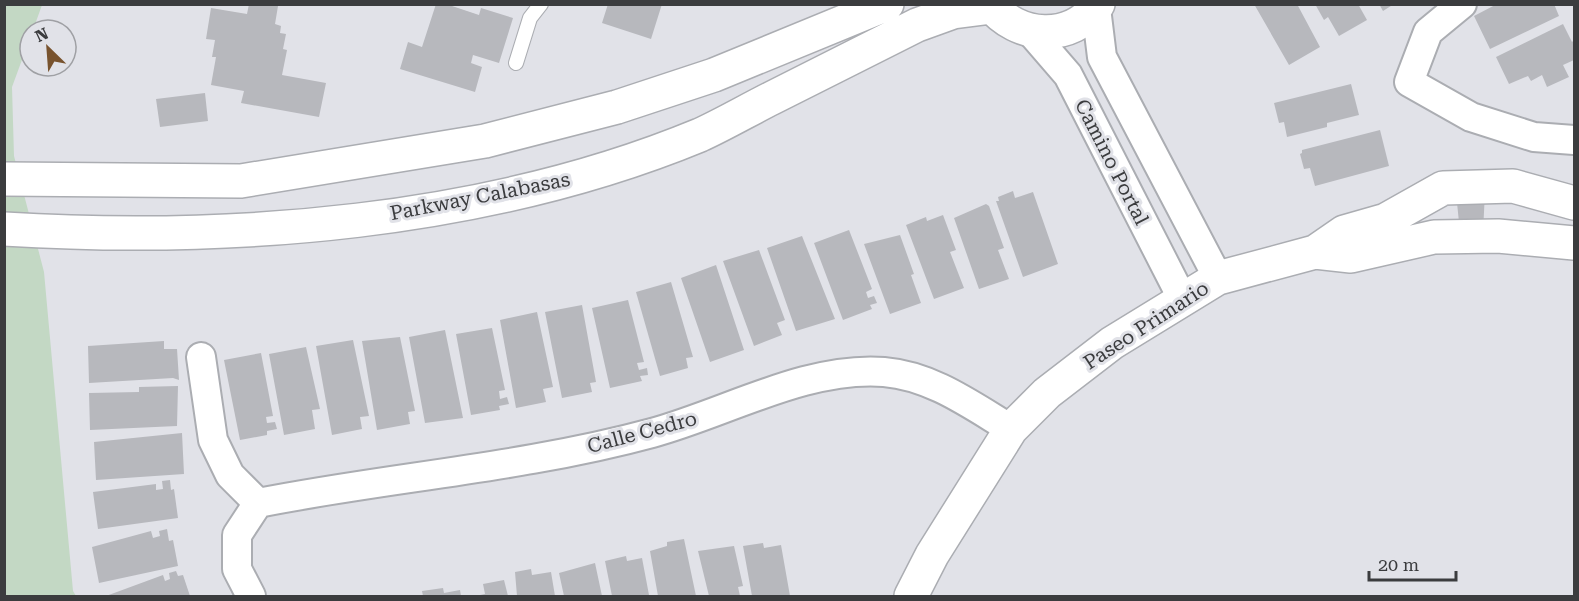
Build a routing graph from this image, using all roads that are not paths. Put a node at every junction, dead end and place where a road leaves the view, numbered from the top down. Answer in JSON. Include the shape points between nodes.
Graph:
{"nodes":[{"id":1,"x":541,"y":4,"type":"edge"},
{"id":2,"x":887,"y":4,"type":"edge"},
{"id":3,"x":1462,"y":4,"type":"edge"},
{"id":4,"x":991,"y":6,"type":"edge"},
{"id":5,"x":1097,"y":6,"type":"edge"},
{"id":6,"x":1030,"y":31,"type":"junction"},
{"id":7,"x":516,"y":63,"type":"dead end"},
{"id":8,"x":1575,"y":140,"type":"edge"},
{"id":9,"x":4,"y":179,"type":"edge"},
{"id":10,"x":1575,"y":203,"type":"edge"},
{"id":11,"x":4,"y":229,"type":"edge"},
{"id":12,"x":1575,"y":243,"type":"edge"},
{"id":13,"x":1315,"y":252,"type":"junction"},
{"id":14,"x":1218,"y":278,"type":"junction"},
{"id":15,"x":1183,"y":300,"type":"junction"},
{"id":16,"x":201,"y":357,"type":"dead end"},
{"id":17,"x":1011,"y":429,"type":"junction"},
{"id":18,"x":258,"y":503,"type":"junction"},
{"id":19,"x":251,"y":597,"type":"edge"},
{"id":20,"x":911,"y":597,"type":"edge"}],
"edges":[{"from":1,"to":7,"type":"lane","via":[[530,18]]},
{"from":2,"to":9,"type":"street","via":[[714,75],[618,107],[485,141],[241,181]]},
{"from":3,"to":8,"type":"street","via":[[1428,32],[1409,82],[1471,117],[1534,138]]},
{"from":4,"to":6,"type":"street","via":[[1006,20]]},
{"from":4,"to":11,"type":"street","name":"Parkway Calabasas","via":[[953,12],[917,25],[701,134],[621,164],[538,188],[437,209],[304,225],[183,233]]},
{"from":5,"to":6,"type":"street","via":[[1082,21],[1065,29]]},
{"from":5,"to":14,"type":"street","name":"Camino Portal","via":[[1102,57]]},
{"from":6,"to":15,"type":"street","name":"Camino Portal","via":[[1068,75]]},
{"from":10,"to":13,"type":"street","name":"Paseo Primario","via":[[1513,186],[1443,188],[1386,220],[1344,232]]},
{"from":12,"to":13,"type":"street","name":"Paseo Primario","via":[[1498,236],[1434,237],[1351,256]]},
{"from":13,"to":14,"type":"street","name":"Paseo Primario"},
{"from":14,"to":15,"type":"street","name":"Paseo Primario"},
{"from":15,"to":17,"type":"street","name":"Paseo Primario","via":[[1112,343],[1047,393]]},
{"from":16,"to":18,"type":"street","via":[[213,440],[230,475]]},
{"from":17,"to":18,"type":"street","name":"Calle Cedro","via":[[937,385],[886,372],[848,372],[818,378],[652,433],[514,462]]},
{"from":17,"to":20,"type":"street","name":"Paseo Primario","via":[[932,555]]},
{"from":18,"to":19,"type":"street","via":[[237,535],[237,569]]}]}
